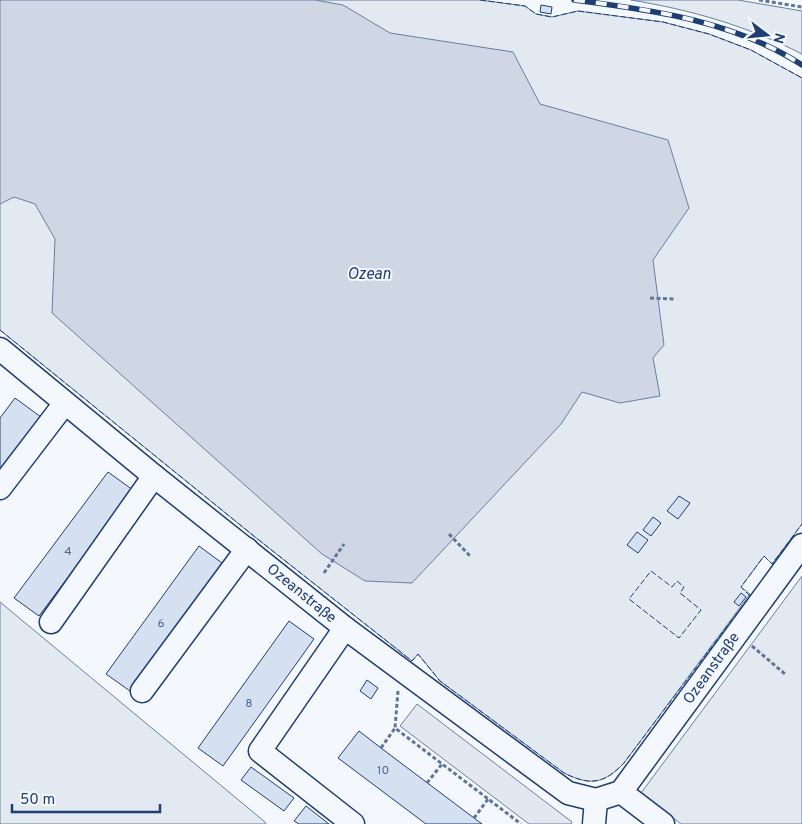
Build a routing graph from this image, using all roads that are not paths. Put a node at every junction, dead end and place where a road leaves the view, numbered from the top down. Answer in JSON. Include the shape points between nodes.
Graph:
{"nodes":[{"id":1,"x":0,"y":349,"type":"edge"},
{"id":2,"x":65,"y":403,"type":"junction"},
{"id":3,"x":154,"y":476,"type":"junction"},
{"id":4,"x":0,"y":488,"type":"edge"},
{"id":5,"x":802,"y":545,"type":"edge"},
{"id":6,"x":247,"y":549,"type":"junction"},
{"id":7,"x":51,"y":622,"type":"dead end"},
{"id":8,"x":345,"y":628,"type":"junction"},
{"id":9,"x":142,"y":691,"type":"dead end"},
{"id":10,"x":621,"y":792,"type":"junction"},
{"id":11,"x":596,"y":800,"type":"junction"},
{"id":12,"x":353,"y":824,"type":"edge"},
{"id":13,"x":594,"y":824,"type":"edge"},
{"id":14,"x":663,"y":824,"type":"edge"}],
"edges":[{"from":1,"to":2,"type":"street","name":"Ozeanstraße"},
{"from":2,"to":3,"type":"street","name":"Ozeanstraße"},
{"from":2,"to":4,"type":"street"},
{"from":3,"to":6,"type":"street","name":"Ozeanstraße"},
{"from":3,"to":7,"type":"street"},
{"from":5,"to":10,"type":"street","name":"Ozeanstraße"},
{"from":6,"to":8,"type":"street","name":"Ozeanstraße"},
{"from":6,"to":9,"type":"street"},
{"from":8,"to":11,"type":"street","name":"Ozeanstraße","via":[[568,793]]},
{"from":8,"to":12,"type":"street","via":[[260,751]]},
{"from":10,"to":11,"type":"street"},
{"from":10,"to":14,"type":"street"},
{"from":11,"to":13,"type":"street"}]}
